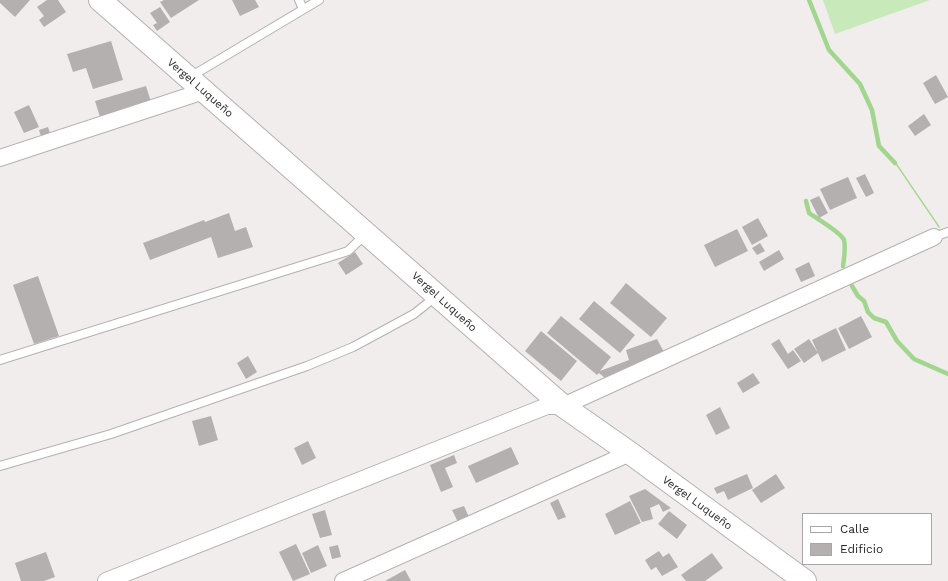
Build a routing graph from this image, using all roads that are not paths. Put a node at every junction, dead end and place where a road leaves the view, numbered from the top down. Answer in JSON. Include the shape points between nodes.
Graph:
{"nodes":[{"id":1,"x":100,"y":0,"type":"edge"},
{"id":2,"x":299,"y":0,"type":"edge"},
{"id":3,"x":319,"y":0,"type":"edge"},
{"id":4,"x":303,"y":9,"type":"junction"},
{"id":5,"x":197,"y":84,"type":"junction"},
{"id":6,"x":0,"y":158,"type":"edge"},
{"id":7,"x":366,"y":234,"type":"junction"},
{"id":8,"x":941,"y":235,"type":"edge"},
{"id":9,"x":436,"y":295,"type":"junction"},
{"id":10,"x":0,"y":360,"type":"edge"},
{"id":11,"x":563,"y":406,"type":"junction"},
{"id":12,"x":630,"y":453,"type":"junction"},
{"id":13,"x":0,"y":466,"type":"edge"},
{"id":14,"x":106,"y":581,"type":"edge"},
{"id":15,"x":343,"y":581,"type":"edge"},
{"id":16,"x":805,"y":581,"type":"edge"}],
"edges":[{"from":1,"to":5,"type":"main road","name":"Vergel Luqueño"},
{"from":2,"to":4,"type":"lane"},
{"from":3,"to":4,"type":"lane"},
{"from":4,"to":5,"type":"lane"},
{"from":5,"to":6,"type":"street"},
{"from":5,"to":7,"type":"main road","name":"Vergel Luqueño"},
{"from":7,"to":9,"type":"main road","name":"Vergel Luqueño"},
{"from":7,"to":10,"type":"lane","via":[[348,251]]},
{"from":8,"to":11,"type":"street"},
{"from":9,"to":11,"type":"main road","name":"Vergel Luqueño"},
{"from":9,"to":13,"type":"lane","via":[[407,317],[353,347],[307,366],[111,434]]},
{"from":11,"to":12,"type":"main road","name":"Vergel Luqueño"},
{"from":11,"to":14,"type":"street","via":[[548,406]]},
{"from":12,"to":15,"type":"street"},
{"from":12,"to":16,"type":"main road","name":"Vergel Luqueño"}]}
